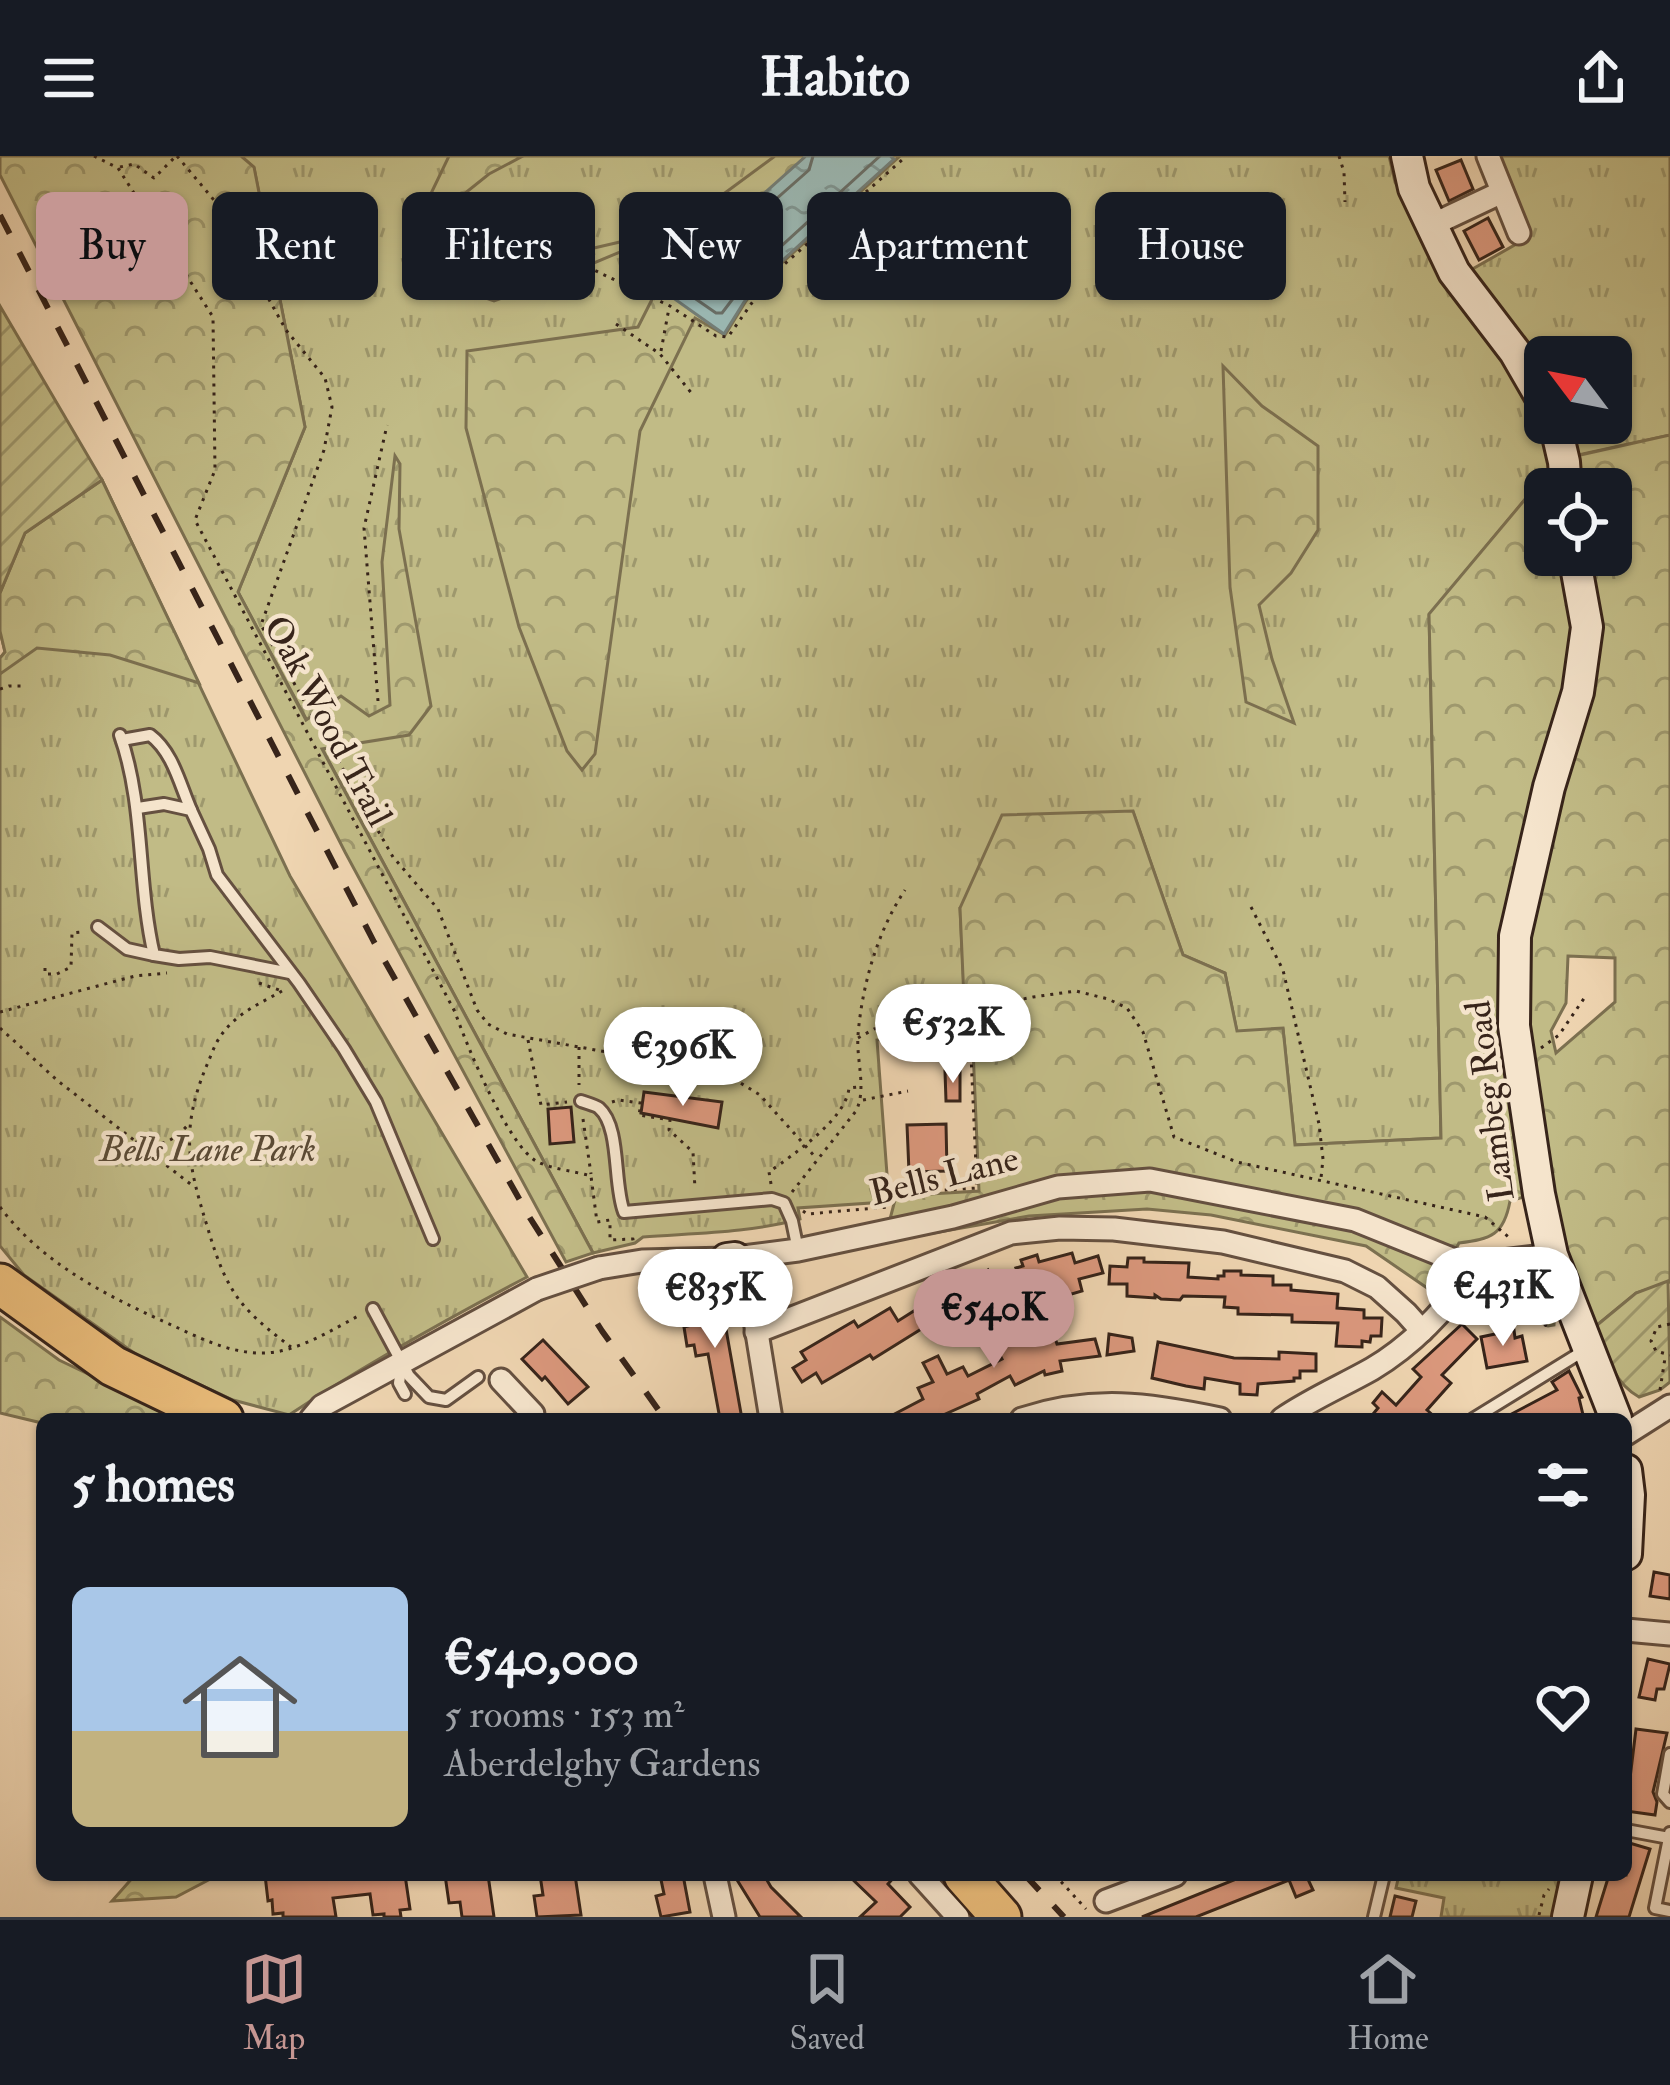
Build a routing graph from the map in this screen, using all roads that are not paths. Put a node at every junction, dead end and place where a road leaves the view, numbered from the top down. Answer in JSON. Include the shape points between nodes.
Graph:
{"nodes":[{"id":1,"x":1407,"y":156,"type":"edge"},
{"id":2,"x":1488,"y":156,"type":"edge"},
{"id":3,"x":1502,"y":192,"type":"junction"},
{"id":4,"x":1432,"y":225,"type":"junction"},
{"id":5,"x":1519,"y":233,"type":"dead end"},
{"id":6,"x":1524,"y":368,"type":"edge"},
{"id":7,"x":1578,"y":576,"type":"edge"},
{"id":8,"x":138,"y":808,"type":"junction"},
{"id":9,"x":191,"y":810,"type":"junction"},
{"id":10,"x":98,"y":927,"type":"dead end"},
{"id":11,"x":154,"y":955,"type":"junction"},
{"id":12,"x":290,"y":973,"type":"junction"},
{"id":13,"x":581,"y":1101,"type":"road end"},
{"id":14,"x":434,"y":1239,"type":"dead end"},
{"id":15,"x":798,"y":1250,"type":"junction"},
{"id":16,"x":1541,"y":1257,"type":"junction"},
{"id":17,"x":731,"y":1258,"type":"junction"},
{"id":18,"x":1478,"y":1264,"type":"junction"},
{"id":19,"x":0,"y":1284,"type":"edge"},
{"id":20,"x":373,"y":1309,"type":"road end"},
{"id":21,"x":1422,"y":1331,"type":"junction"},
{"id":22,"x":756,"y":1332,"type":"junction"},
{"id":23,"x":1585,"y":1342,"type":"junction"},
{"id":24,"x":402,"y":1364,"type":"junction"},
{"id":25,"x":478,"y":1377,"type":"dead end"},
{"id":26,"x":501,"y":1380,"type":"dead end"},
{"id":27,"x":405,"y":1394,"type":"dead end"},
{"id":28,"x":1670,"y":1407,"type":"edge"},
{"id":29,"x":211,"y":1413,"type":"edge"},
{"id":30,"x":316,"y":1413,"type":"edge"},
{"id":31,"x":532,"y":1413,"type":"edge"},
{"id":32,"x":770,"y":1413,"type":"edge"},
{"id":33,"x":1051,"y":1413,"type":"edge"},
{"id":34,"x":1194,"y":1413,"type":"edge"},
{"id":35,"x":1291,"y":1413,"type":"edge"},
{"id":36,"x":1482,"y":1413,"type":"edge"},
{"id":37,"x":1614,"y":1413,"type":"edge"},
{"id":38,"x":1632,"y":1430,"type":"edge"},
{"id":39,"x":1632,"y":1631,"type":"edge"},
{"id":40,"x":1670,"y":1634,"type":"edge"},
{"id":41,"x":1670,"y":1754,"type":"edge"},
{"id":42,"x":1670,"y":1802,"type":"edge"},
{"id":43,"x":1632,"y":1831,"type":"edge"},
{"id":44,"x":1670,"y":1835,"type":"edge"},
{"id":45,"x":716,"y":1881,"type":"edge"},
{"id":46,"x":925,"y":1881,"type":"edge"},
{"id":47,"x":969,"y":1881,"type":"edge"},
{"id":48,"x":1155,"y":1881,"type":"edge"},
{"id":49,"x":1383,"y":1881,"type":"edge"},
{"id":50,"x":1576,"y":1881,"type":"edge"},
{"id":51,"x":1086,"y":1902,"type":"road end"},
{"id":52,"x":1670,"y":1911,"type":"edge"},
{"id":53,"x":724,"y":1917,"type":"edge"},
{"id":54,"x":958,"y":1917,"type":"edge"},
{"id":55,"x":1001,"y":1917,"type":"edge"},
{"id":56,"x":1374,"y":1917,"type":"edge"},
{"id":57,"x":1568,"y":1917,"type":"edge"}],
"edges":[{"from":1,"to":4,"type":"main road"},
{"from":2,"to":3,"type":"street"},
{"from":3,"to":4,"type":"street"},
{"from":3,"to":5,"type":"street"},
{"from":4,"to":6,"type":"main road","via":[[1454,272]]},
{"from":7,"to":16,"type":"main road","name":"Lambeg Road","via":[[1587,627],[1578,692],[1515,936],[1514,1026]]},
{"from":8,"to":9,"type":"lane"},
{"from":8,"to":9,"type":"lane","via":[[121,737],[150,735]]},
{"from":8,"to":11,"type":"lane"},
{"from":9,"to":12,"type":"lane","via":[[217,875]]},
{"from":10,"to":11,"type":"lane","via":[[127,949]]},
{"from":11,"to":12,"type":"lane"},
{"from":12,"to":14,"type":"lane","via":[[376,1102]]},
{"from":13,"to":15,"type":"lane","via":[[598,1107],[611,1127],[624,1212],[782,1204]]},
{"from":15,"to":17,"type":"street","name":"Bells Lane"},
{"from":15,"to":18,"type":"street","name":"Bells Lane","via":[[1058,1187],[1150,1180],[1355,1220]]},
{"from":16,"to":18,"type":"street","name":"Bells Lane"},
{"from":16,"to":23,"type":"main road","name":"Lambeg Road"},
{"from":17,"to":22,"type":"street"},
{"from":17,"to":24,"type":"street","name":"Bells Lane","bridge":true,"via":[[599,1268],[537,1289]]},
{"from":18,"to":21,"type":"street"},
{"from":19,"to":29,"type":"highway","via":[[113,1366]]},
{"from":20,"to":24,"type":"lane"},
{"from":21,"to":22,"type":"street","via":[[1377,1287],[1345,1271],[1223,1243],[1060,1228],[1011,1233]]},
{"from":21,"to":35,"type":"street"},
{"from":22,"to":32,"type":"street"},
{"from":23,"to":36,"type":"lane"},
{"from":23,"to":37,"type":"main road","name":"Lambeg Road"},
{"from":24,"to":25,"type":"lane","via":[[429,1397],[446,1400]]},
{"from":24,"to":27,"type":"lane"},
{"from":24,"to":30,"type":"street","name":"Bells Lane"},
{"from":26,"to":31,"type":"street"},
{"from":28,"to":38,"type":"street"},
{"from":33,"to":34,"type":"street","via":[[1100,1402]]},
{"from":39,"to":40,"type":"street"},
{"from":41,"to":42,"type":"lane","via":[[1663,1794]]},
{"from":43,"to":44,"type":"lane"},
{"from":44,"to":52,"type":"lane","via":[[1655,1908]]},
{"from":45,"to":53,"type":"street"},
{"from":46,"to":54,"type":"street"},
{"from":47,"to":55,"type":"highway"},
{"from":48,"to":51,"type":"street"},
{"from":49,"to":56,"type":"lane"},
{"from":50,"to":57,"type":"main road"}]}
